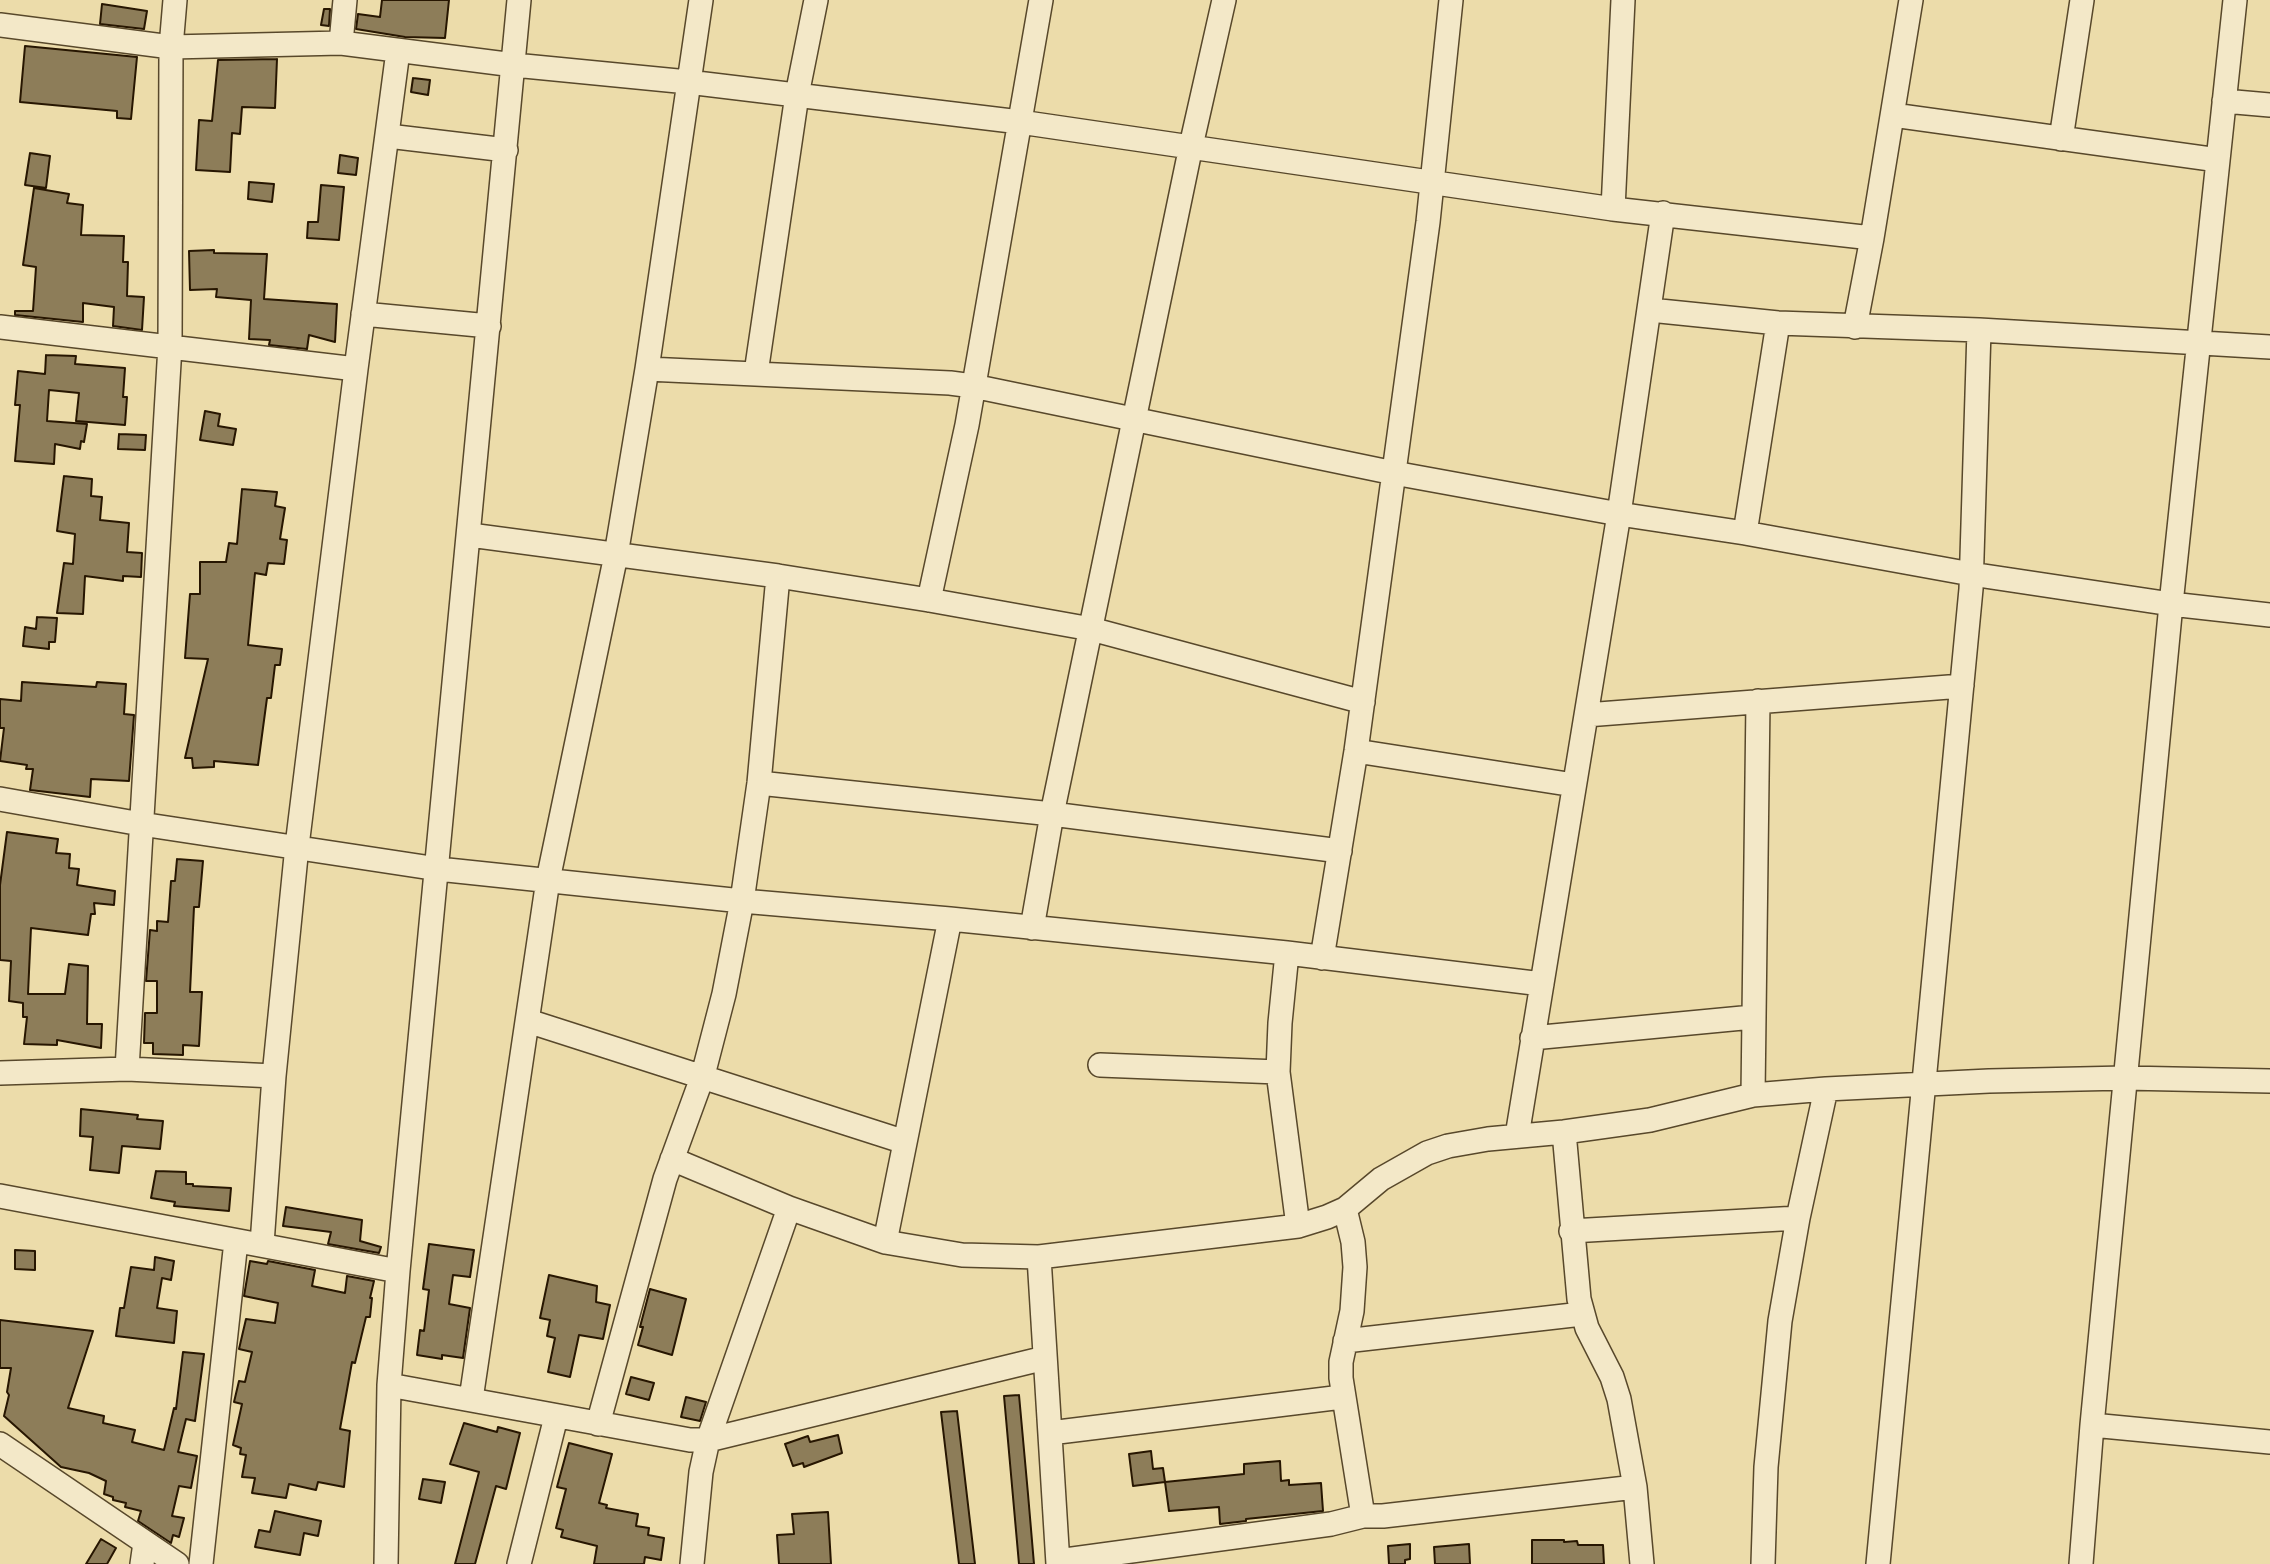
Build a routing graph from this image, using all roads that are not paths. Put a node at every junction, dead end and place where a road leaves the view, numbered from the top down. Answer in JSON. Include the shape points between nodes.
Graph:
{"nodes":[{"id":1,"x":176,"y":0,"type":"edge"},
{"id":2,"x":345,"y":0,"type":"edge"},
{"id":3,"x":519,"y":0,"type":"edge"},
{"id":4,"x":701,"y":0,"type":"edge"},
{"id":5,"x":816,"y":0,"type":"edge"},
{"id":6,"x":1041,"y":0,"type":"edge"},
{"id":7,"x":1224,"y":0,"type":"edge"},
{"id":8,"x":1451,"y":0,"type":"edge"},
{"id":9,"x":1623,"y":0,"type":"edge"},
{"id":10,"x":1911,"y":0,"type":"edge"},
{"id":11,"x":2082,"y":0,"type":"edge"},
{"id":12,"x":2235,"y":0,"type":"edge"},
{"id":13,"x":0,"y":25,"type":"edge"},
{"id":14,"x":341,"y":43,"type":"junction"},
{"id":15,"x":171,"y":47,"type":"junction"},
{"id":16,"x":398,"y":51,"type":"junction"},
{"id":17,"x":514,"y":65,"type":"junction"},
{"id":18,"x":688,"y":82,"type":"junction"},
{"id":19,"x":797,"y":96,"type":"junction"},
{"id":20,"x":2224,"y":101,"type":"junction"},
{"id":21,"x":2270,"y":105,"type":"edge"},
{"id":22,"x":1893,"y":115,"type":"junction"},
{"id":23,"x":1020,"y":122,"type":"junction"},
{"id":24,"x":388,"y":136,"type":"junction"},
{"id":25,"x":2061,"y":139,"type":"junction"},
{"id":26,"x":1191,"y":146,"type":"junction"},
{"id":27,"x":506,"y":150,"type":"junction"},
{"id":28,"x":2218,"y":160,"type":"junction"},
{"id":29,"x":1433,"y":184,"type":"junction"},
{"id":30,"x":1614,"y":209,"type":"junction"},
{"id":31,"x":1663,"y":213,"type":"junction"},
{"id":32,"x":1872,"y":238,"type":"junction"},
{"id":33,"x":1650,"y":310,"type":"junction"},
{"id":34,"x":363,"y":314,"type":"junction"},
{"id":35,"x":1778,"y":323,"type":"junction"},
{"id":36,"x":489,"y":326,"type":"junction"},
{"id":37,"x":0,"y":327,"type":"edge"},
{"id":38,"x":1855,"y":327,"type":"junction"},
{"id":39,"x":1979,"y":330,"type":"junction"},
{"id":40,"x":2198,"y":342,"type":"junction"},
{"id":41,"x":170,"y":346,"type":"junction"},
{"id":42,"x":2270,"y":347,"type":"edge"},
{"id":43,"x":356,"y":369,"type":"junction"},
{"id":44,"x":647,"y":369,"type":"junction"},
{"id":45,"x":756,"y":373,"type":"junction"},
{"id":46,"x":973,"y":386,"type":"junction"},
{"id":47,"x":1136,"y":421,"type":"junction"},
{"id":48,"x":1394,"y":473,"type":"junction"},
{"id":49,"x":1619,"y":514,"type":"junction"},
{"id":50,"x":1745,"y":533,"type":"junction"},
{"id":51,"x":470,"y":535,"type":"junction"},
{"id":52,"x":616,"y":555,"type":"junction"},
{"id":53,"x":1971,"y":574,"type":"junction"},
{"id":54,"x":778,"y":576,"type":"junction"},
{"id":55,"x":929,"y":600,"type":"junction"},
{"id":56,"x":2171,"y":604,"type":"junction"},
{"id":57,"x":2270,"y":615,"type":"edge"},
{"id":58,"x":1091,"y":629,"type":"junction"},
{"id":59,"x":1962,"y":686,"type":"junction"},
{"id":60,"x":1758,"y":701,"type":"junction"},
{"id":61,"x":1363,"y":702,"type":"junction"},
{"id":62,"x":1586,"y":715,"type":"junction"},
{"id":63,"x":1356,"y":751,"type":"junction"},
{"id":64,"x":759,"y":783,"type":"junction"},
{"id":65,"x":1574,"y":785,"type":"junction"},
{"id":66,"x":0,"y":799,"type":"edge"},
{"id":67,"x":1052,"y":814,"type":"junction"},
{"id":68,"x":141,"y":824,"type":"junction"},
{"id":69,"x":297,"y":846,"type":"junction"},
{"id":70,"x":1340,"y":851,"type":"junction"},
{"id":71,"x":438,"y":869,"type":"junction"},
{"id":72,"x":548,"y":880,"type":"junction"},
{"id":73,"x":742,"y":901,"type":"junction"},
{"id":74,"x":950,"y":919,"type":"junction"},
{"id":75,"x":1031,"y":928,"type":"junction"},
{"id":76,"x":1287,"y":953,"type":"junction"},
{"id":77,"x":1322,"y":958,"type":"junction"},
{"id":78,"x":1542,"y":984,"type":"junction"},
{"id":79,"x":1754,"y":1017,"type":"junction"},
{"id":80,"x":528,"y":1021,"type":"junction"},
{"id":81,"x":1532,"y":1038,"type":"junction"},
{"id":82,"x":1100,"y":1065,"type":"dead end"},
{"id":83,"x":127,"y":1069,"type":"junction"},
{"id":84,"x":1279,"y":1072,"type":"junction"},
{"id":85,"x":0,"y":1073,"type":"edge"},
{"id":86,"x":703,"y":1075,"type":"junction"},
{"id":87,"x":274,"y":1076,"type":"junction"},
{"id":88,"x":2125,"y":1078,"type":"junction"},
{"id":89,"x":2270,"y":1081,"type":"edge"},
{"id":90,"x":1925,"y":1084,"type":"junction"},
{"id":91,"x":1826,"y":1089,"type":"junction"},
{"id":92,"x":1753,"y":1095,"type":"junction"},
{"id":93,"x":1564,"y":1132,"type":"junction"},
{"id":94,"x":1517,"y":1136,"type":"junction"},
{"id":95,"x":905,"y":1142,"type":"junction"},
{"id":96,"x":672,"y":1159,"type":"junction"},
{"id":97,"x":0,"y":1196,"type":"edge"},
{"id":98,"x":789,"y":1208,"type":"junction"},
{"id":99,"x":1345,"y":1209,"type":"junction"},
{"id":100,"x":1798,"y":1218,"type":"junction"},
{"id":101,"x":1298,"y":1226,"type":"junction"},
{"id":102,"x":1571,"y":1231,"type":"junction"},
{"id":103,"x":236,"y":1241,"type":"junction"},
{"id":104,"x":885,"y":1242,"type":"junction"},
{"id":105,"x":262,"y":1244,"type":"junction"},
{"id":106,"x":1039,"y":1257,"type":"junction"},
{"id":107,"x":398,"y":1271,"type":"junction"},
{"id":108,"x":1582,"y":1314,"type":"junction"},
{"id":109,"x":1345,"y":1341,"type":"junction"},
{"id":110,"x":1045,"y":1359,"type":"junction"},
{"id":111,"x":389,"y":1385,"type":"junction"},
{"id":112,"x":1342,"y":1397,"type":"junction"},
{"id":113,"x":471,"y":1399,"type":"junction"},
{"id":114,"x":556,"y":1417,"type":"junction"},
{"id":115,"x":598,"y":1424,"type":"junction"},
{"id":116,"x":2092,"y":1425,"type":"junction"},
{"id":117,"x":1050,"y":1433,"type":"junction"},
{"id":118,"x":708,"y":1440,"type":"junction"},
{"id":119,"x":2270,"y":1442,"type":"edge"},
{"id":120,"x":0,"y":1444,"type":"edge"},
{"id":121,"x":1635,"y":1487,"type":"junction"},
{"id":122,"x":1363,"y":1517,"type":"junction"},
{"id":123,"x":144,"y":1553,"type":"edge"},
{"id":124,"x":1058,"y":1562,"type":"edge"},
{"id":125,"x":177,"y":1564,"type":"edge"},
{"id":126,"x":201,"y":1564,"type":"edge"},
{"id":127,"x":386,"y":1564,"type":"edge"},
{"id":128,"x":519,"y":1564,"type":"edge"},
{"id":129,"x":692,"y":1564,"type":"edge"},
{"id":130,"x":1642,"y":1564,"type":"edge"},
{"id":131,"x":1763,"y":1564,"type":"edge"},
{"id":132,"x":1878,"y":1564,"type":"edge"},
{"id":133,"x":2081,"y":1564,"type":"edge"}],
"edges":[{"from":1,"to":15,"type":"street"},
{"from":2,"to":14,"type":"street"},
{"from":3,"to":17,"type":"street"},
{"from":4,"to":18,"type":"street"},
{"from":5,"to":19,"type":"street"},
{"from":6,"to":23,"type":"street"},
{"from":7,"to":26,"type":"street"},
{"from":8,"to":29,"type":"street"},
{"from":9,"to":30,"type":"street"},
{"from":10,"to":22,"type":"street"},
{"from":11,"to":25,"type":"street"},
{"from":12,"to":20,"type":"street"},
{"from":13,"to":15,"type":"street"},
{"from":14,"to":15,"type":"street"},
{"from":14,"to":16,"type":"street"},
{"from":15,"to":41,"type":"street"},
{"from":16,"to":17,"type":"street"},
{"from":16,"to":24,"type":"street"},
{"from":17,"to":18,"type":"street"},
{"from":17,"to":27,"type":"street"},
{"from":18,"to":19,"type":"street"},
{"from":18,"to":44,"type":"street"},
{"from":19,"to":23,"type":"street"},
{"from":19,"to":45,"type":"street"},
{"from":20,"to":21,"type":"street"},
{"from":20,"to":28,"type":"street"},
{"from":22,"to":25,"type":"street"},
{"from":22,"to":32,"type":"street"},
{"from":23,"to":26,"type":"street"},
{"from":23,"to":46,"type":"street"},
{"from":24,"to":27,"type":"street"},
{"from":24,"to":34,"type":"street"},
{"from":25,"to":28,"type":"street"},
{"from":26,"to":29,"type":"street"},
{"from":26,"to":47,"type":"street"},
{"from":27,"to":36,"type":"street"},
{"from":28,"to":40,"type":"street"},
{"from":29,"to":30,"type":"street"},
{"from":29,"to":48,"type":"street"},
{"from":30,"to":31,"type":"street"},
{"from":31,"to":32,"type":"street"},
{"from":31,"to":33,"type":"street"},
{"from":32,"to":38,"type":"street"},
{"from":33,"to":35,"type":"street"},
{"from":33,"to":49,"type":"street"},
{"from":34,"to":36,"type":"street"},
{"from":34,"to":43,"type":"street"},
{"from":35,"to":38,"type":"street"},
{"from":35,"to":50,"type":"street"},
{"from":36,"to":51,"type":"street"},
{"from":37,"to":41,"type":"street"},
{"from":38,"to":39,"type":"street"},
{"from":39,"to":40,"type":"street"},
{"from":39,"to":53,"type":"street"},
{"from":40,"to":42,"type":"street"},
{"from":40,"to":56,"type":"street"},
{"from":41,"to":43,"type":"street"},
{"from":41,"to":68,"type":"street"},
{"from":43,"to":69,"type":"street"},
{"from":44,"to":45,"type":"street"},
{"from":44,"to":52,"type":"street"},
{"from":45,"to":46,"type":"street"},
{"from":46,"to":47,"type":"street"},
{"from":46,"to":55,"type":"street"},
{"from":47,"to":48,"type":"street"},
{"from":47,"to":58,"type":"street"},
{"from":48,"to":49,"type":"street"},
{"from":48,"to":61,"type":"street"},
{"from":49,"to":50,"type":"street"},
{"from":49,"to":62,"type":"street"},
{"from":50,"to":53,"type":"street"},
{"from":51,"to":52,"type":"street"},
{"from":51,"to":71,"type":"street"},
{"from":52,"to":54,"type":"street"},
{"from":52,"to":72,"type":"street"},
{"from":53,"to":56,"type":"street"},
{"from":53,"to":59,"type":"street"},
{"from":54,"to":55,"type":"street"},
{"from":54,"to":64,"type":"street"},
{"from":55,"to":58,"type":"street"},
{"from":56,"to":57,"type":"street"},
{"from":56,"to":88,"type":"street"},
{"from":58,"to":61,"type":"street"},
{"from":58,"to":67,"type":"street"},
{"from":59,"to":60,"type":"street"},
{"from":59,"to":90,"type":"street"},
{"from":60,"to":62,"type":"street"},
{"from":60,"to":79,"type":"street"},
{"from":61,"to":63,"type":"street"},
{"from":62,"to":65,"type":"street"},
{"from":63,"to":65,"type":"street"},
{"from":63,"to":70,"type":"street"},
{"from":64,"to":67,"type":"street"},
{"from":64,"to":73,"type":"street"},
{"from":65,"to":78,"type":"street"},
{"from":66,"to":68,"type":"street"},
{"from":67,"to":70,"type":"street"},
{"from":67,"to":75,"type":"street"},
{"from":68,"to":69,"type":"street"},
{"from":68,"to":83,"type":"street"},
{"from":69,"to":71,"type":"street"},
{"from":69,"to":87,"type":"street"},
{"from":70,"to":77,"type":"street"},
{"from":71,"to":72,"type":"street"},
{"from":71,"to":107,"type":"street"},
{"from":72,"to":73,"type":"street"},
{"from":72,"to":80,"type":"street"},
{"from":73,"to":74,"type":"street"},
{"from":73,"to":86,"type":"street"},
{"from":74,"to":75,"type":"street"},
{"from":74,"to":95,"type":"street"},
{"from":75,"to":76,"type":"street"},
{"from":76,"to":77,"type":"street"},
{"from":76,"to":84,"type":"street"},
{"from":77,"to":78,"type":"street"},
{"from":78,"to":81,"type":"street"},
{"from":79,"to":81,"type":"street"},
{"from":79,"to":92,"type":"street"},
{"from":80,"to":86,"type":"street"},
{"from":80,"to":113,"type":"street"},
{"from":81,"to":94,"type":"street"},
{"from":82,"to":84,"type":"street"},
{"from":83,"to":85,"type":"street"},
{"from":83,"to":87,"type":"street"},
{"from":84,"to":101,"type":"street"},
{"from":86,"to":95,"type":"street"},
{"from":86,"to":96,"type":"street"},
{"from":87,"to":105,"type":"street"},
{"from":88,"to":89,"type":"street"},
{"from":88,"to":90,"type":"street"},
{"from":88,"to":116,"type":"street"},
{"from":90,"to":91,"type":"street"},
{"from":90,"to":132,"type":"street"},
{"from":91,"to":92,"type":"street"},
{"from":91,"to":100,"type":"street"},
{"from":92,"to":93,"type":"street","via":[[1679,1115]]},
{"from":93,"to":94,"type":"street"},
{"from":93,"to":102,"type":"street"},
{"from":94,"to":99,"type":"street","via":[[1427,1153],[1381,1179]]},
{"from":95,"to":104,"type":"street"},
{"from":96,"to":98,"type":"street"},
{"from":96,"to":115,"type":"street"},
{"from":97,"to":103,"type":"street"},
{"from":98,"to":104,"type":"street"},
{"from":98,"to":118,"type":"street"},
{"from":99,"to":101,"type":"street"},
{"from":99,"to":109,"type":"street","via":[[1355,1267]]},
{"from":100,"to":102,"type":"street"},
{"from":100,"to":131,"type":"street","via":[[1771,1403]]},
{"from":101,"to":106,"type":"street"},
{"from":102,"to":108,"type":"street"},
{"from":103,"to":105,"type":"street"},
{"from":103,"to":126,"type":"street"},
{"from":104,"to":106,"type":"street","via":[[962,1255]]},
{"from":105,"to":107,"type":"street"},
{"from":106,"to":110,"type":"street"},
{"from":107,"to":111,"type":"street"},
{"from":108,"to":109,"type":"street"},
{"from":108,"to":121,"type":"street","via":[[1619,1399]]},
{"from":109,"to":112,"type":"street"},
{"from":110,"to":117,"type":"street"},
{"from":110,"to":118,"type":"street"},
{"from":111,"to":113,"type":"street"},
{"from":111,"to":127,"type":"street"},
{"from":112,"to":117,"type":"street"},
{"from":112,"to":122,"type":"street"},
{"from":113,"to":114,"type":"street"},
{"from":114,"to":115,"type":"street"},
{"from":114,"to":128,"type":"street"},
{"from":115,"to":118,"type":"street"},
{"from":116,"to":119,"type":"street"},
{"from":116,"to":133,"type":"street"},
{"from":117,"to":124,"type":"street"},
{"from":118,"to":129,"type":"street"},
{"from":120,"to":123,"type":"street"},
{"from":121,"to":122,"type":"street"},
{"from":121,"to":130,"type":"street"},
{"from":122,"to":124,"type":"street"},
{"from":123,"to":125,"type":"street"}]}
